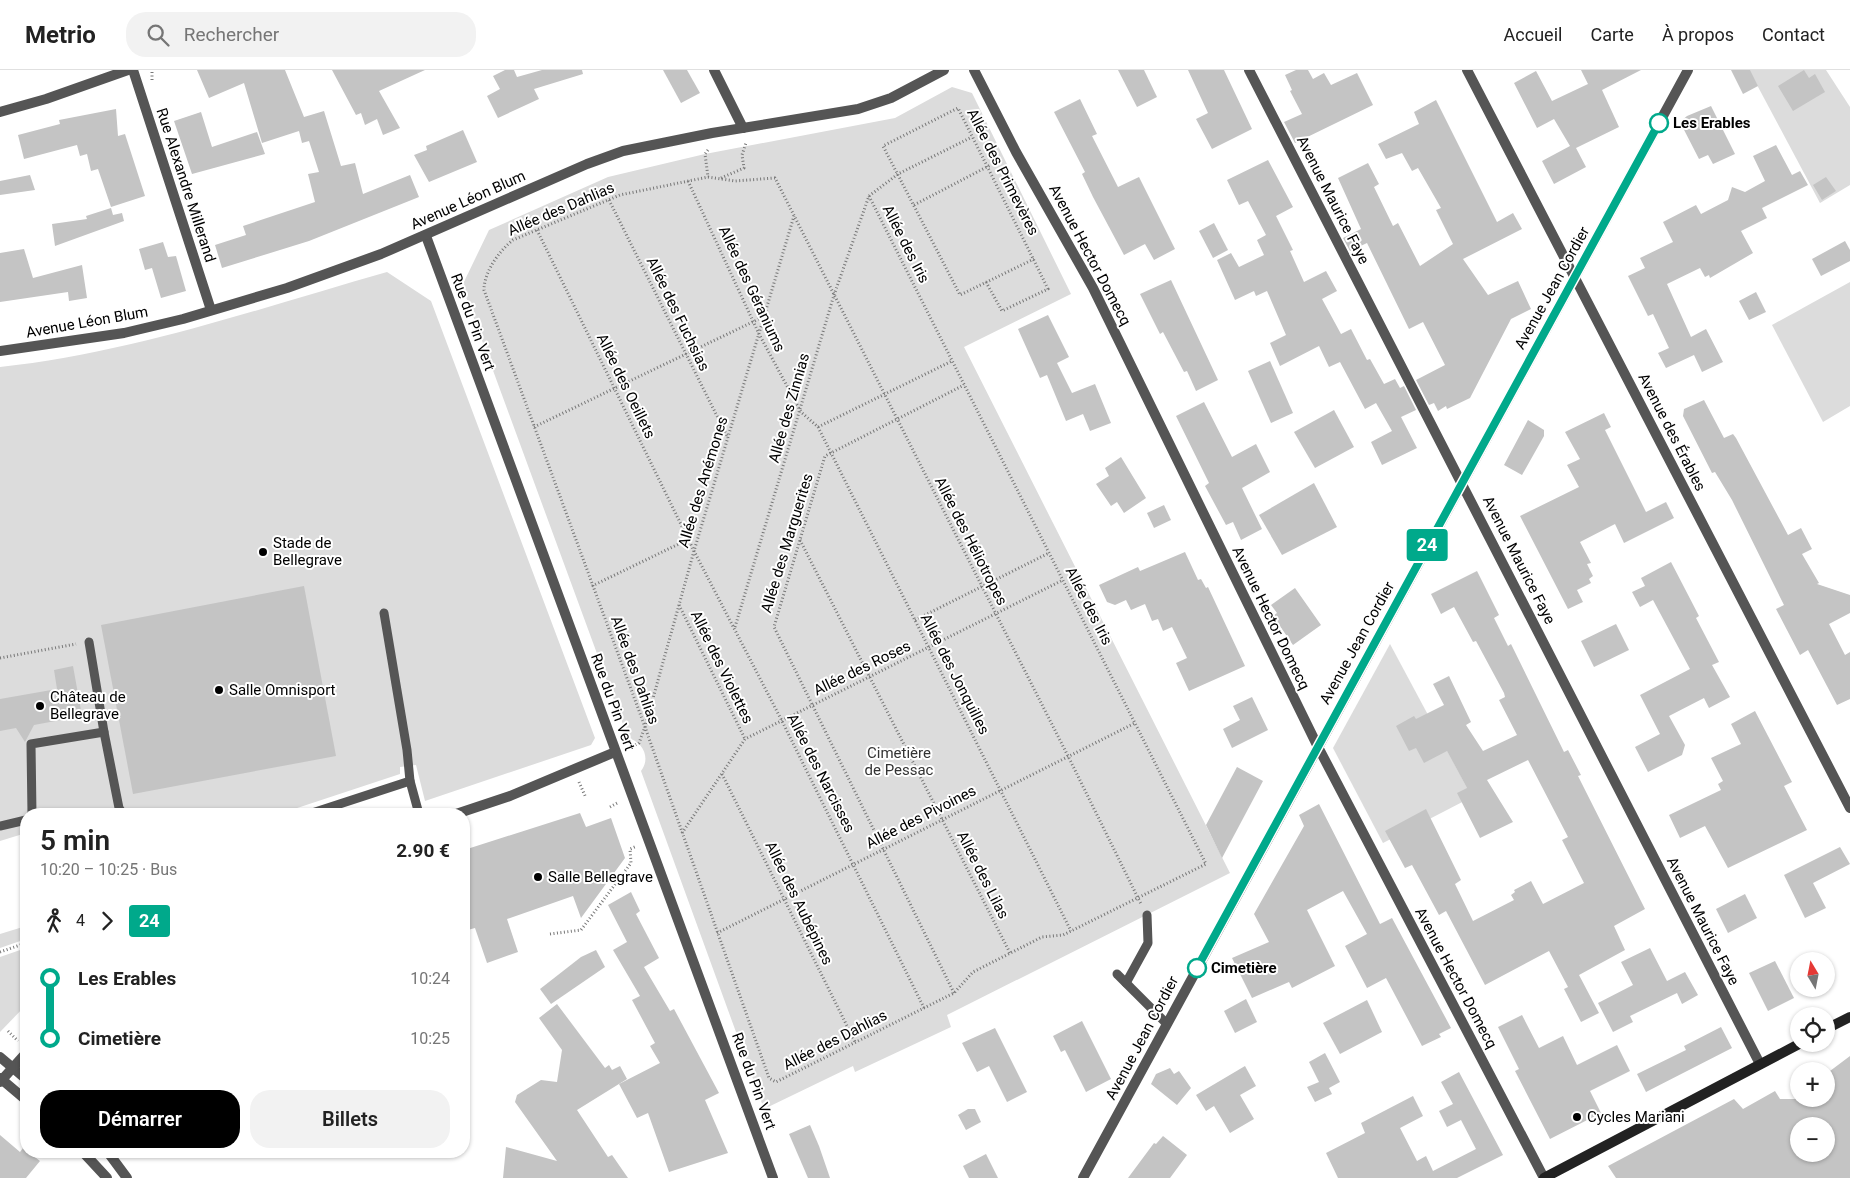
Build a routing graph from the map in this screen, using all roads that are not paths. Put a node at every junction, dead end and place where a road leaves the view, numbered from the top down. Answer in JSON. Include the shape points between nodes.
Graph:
{"nodes":[{"id":1,"x":128,"y":70,"type":"edge"},
{"id":2,"x":133,"y":70,"type":"edge"},
{"id":3,"x":714,"y":70,"type":"edge"},
{"id":4,"x":944,"y":70,"type":"edge"},
{"id":5,"x":974,"y":70,"type":"edge"},
{"id":6,"x":1249,"y":70,"type":"edge"},
{"id":7,"x":1467,"y":70,"type":"edge"},
{"id":8,"x":1688,"y":70,"type":"edge"},
{"id":9,"x":0,"y":112,"type":"edge"},
{"id":10,"x":743,"y":128,"type":"junction"},
{"id":11,"x":426,"y":236,"type":"junction"},
{"id":12,"x":1575,"y":278,"type":"junction"},
{"id":13,"x":210,"y":310,"type":"junction"},
{"id":14,"x":0,"y":351,"type":"edge"},
{"id":15,"x":1462,"y":483,"type":"junction"},
{"id":16,"x":384,"y":613,"type":"dead end"},
{"id":17,"x":89,"y":642,"type":"road end"},
{"id":18,"x":104,"y":732,"type":"junction"},
{"id":19,"x":1317,"y":746,"type":"junction"},
{"id":20,"x":615,"y":752,"type":"junction"},
{"id":21,"x":410,"y":781,"type":"junction"},
{"id":22,"x":32,"y":808,"type":"edge"},
{"id":23,"x":119,"y":808,"type":"edge"},
{"id":24,"x":327,"y":808,"type":"edge"},
{"id":25,"x":417,"y":808,"type":"edge"},
{"id":26,"x":1850,"y":808,"type":"edge"},
{"id":27,"x":470,"y":809,"type":"edge"},
{"id":28,"x":20,"y":821,"type":"edge"},
{"id":29,"x":0,"y":826,"type":"edge"},
{"id":30,"x":1146,"y":915,"type":"road end"},
{"id":31,"x":1117,"y":974,"type":"dead end"},
{"id":32,"x":1126,"y":983,"type":"junction"},
{"id":33,"x":1850,"y":1017,"type":"edge"},
{"id":34,"x":1167,"y":1024,"type":"junction"},
{"id":35,"x":1835,"y":1025,"type":"edge"},
{"id":36,"x":1790,"y":1049,"type":"edge"},
{"id":37,"x":0,"y":1056,"type":"edge"},
{"id":38,"x":20,"y":1060,"type":"edge"},
{"id":39,"x":1760,"y":1064,"type":"junction"},
{"id":40,"x":13,"y":1068,"type":"junction"},
{"id":41,"x":20,"y":1074,"type":"edge"},
{"id":42,"x":1,"y":1080,"type":"edge"},
{"id":43,"x":20,"y":1095,"type":"edge"},
{"id":44,"x":88,"y":1158,"type":"edge"},
{"id":45,"x":112,"y":1158,"type":"edge"},
{"id":46,"x":107,"y":1178,"type":"edge"},
{"id":47,"x":127,"y":1178,"type":"edge"},
{"id":48,"x":773,"y":1178,"type":"edge"},
{"id":49,"x":1083,"y":1178,"type":"edge"},
{"id":50,"x":1544,"y":1178,"type":"edge"}],
"edges":[{"from":1,"to":9,"type":"street"},
{"from":2,"to":13,"type":"street","name":"Rue Alexandre Millerand"},
{"from":3,"to":10,"type":"street"},
{"from":4,"to":10,"type":"street","name":"Avenue Léon Blum","via":[[891,98],[858,109]]},
{"from":5,"to":19,"type":"street","name":"Avenue Hector Domecq","via":[[1093,288]]},
{"from":6,"to":15,"type":"street","name":"Avenue Maurice Faye"},
{"from":7,"to":12,"type":"street","name":"Avenue des Érables"},
{"from":8,"to":12,"type":"street","name":"Avenue Jean Cordier"},
{"from":10,"to":11,"type":"street","name":"Avenue Léon Blum","via":[[623,151]]},
{"from":11,"to":13,"type":"street","name":"Avenue Léon Blum","via":[[335,271]]},
{"from":11,"to":20,"type":"street","name":"Rue du Pin Vert"},
{"from":12,"to":15,"type":"street","name":"Avenue Jean Cordier"},
{"from":12,"to":26,"type":"street","name":"Avenue des Érables"},
{"from":13,"to":14,"type":"street","name":"Avenue Léon Blum","via":[[124,333]]},
{"from":15,"to":19,"type":"street","name":"Avenue Jean Cordier"},
{"from":15,"to":39,"type":"street","name":"Avenue Maurice Faye"},
{"from":16,"to":21,"type":"lane"},
{"from":17,"to":18,"type":"lane"},
{"from":18,"to":22,"type":"lane","via":[[31,744]]},
{"from":18,"to":23,"type":"lane"},
{"from":19,"to":34,"type":"street","name":"Avenue Jean Cordier"},
{"from":19,"to":50,"type":"street","name":"Avenue Hector Domecq"},
{"from":20,"to":27,"type":"street"},
{"from":20,"to":48,"type":"street","name":"Rue du Pin Vert"},
{"from":21,"to":24,"type":"lane"},
{"from":21,"to":25,"type":"lane"},
{"from":28,"to":29,"type":"lane"},
{"from":30,"to":32,"type":"lane","via":[[1148,943]]},
{"from":31,"to":32,"type":"lane"},
{"from":32,"to":34,"type":"lane"},
{"from":33,"to":35,"type":"main road"},
{"from":34,"to":49,"type":"street","name":"Avenue Jean Cordier"},
{"from":36,"to":39,"type":"main road"},
{"from":37,"to":40,"type":"street"},
{"from":38,"to":40,"type":"street"},
{"from":39,"to":50,"type":"main road"},
{"from":40,"to":41,"type":"street"},
{"from":40,"to":42,"type":"street"},
{"from":42,"to":43,"type":"street"},
{"from":44,"to":46,"type":"street"},
{"from":45,"to":47,"type":"street"}]}
